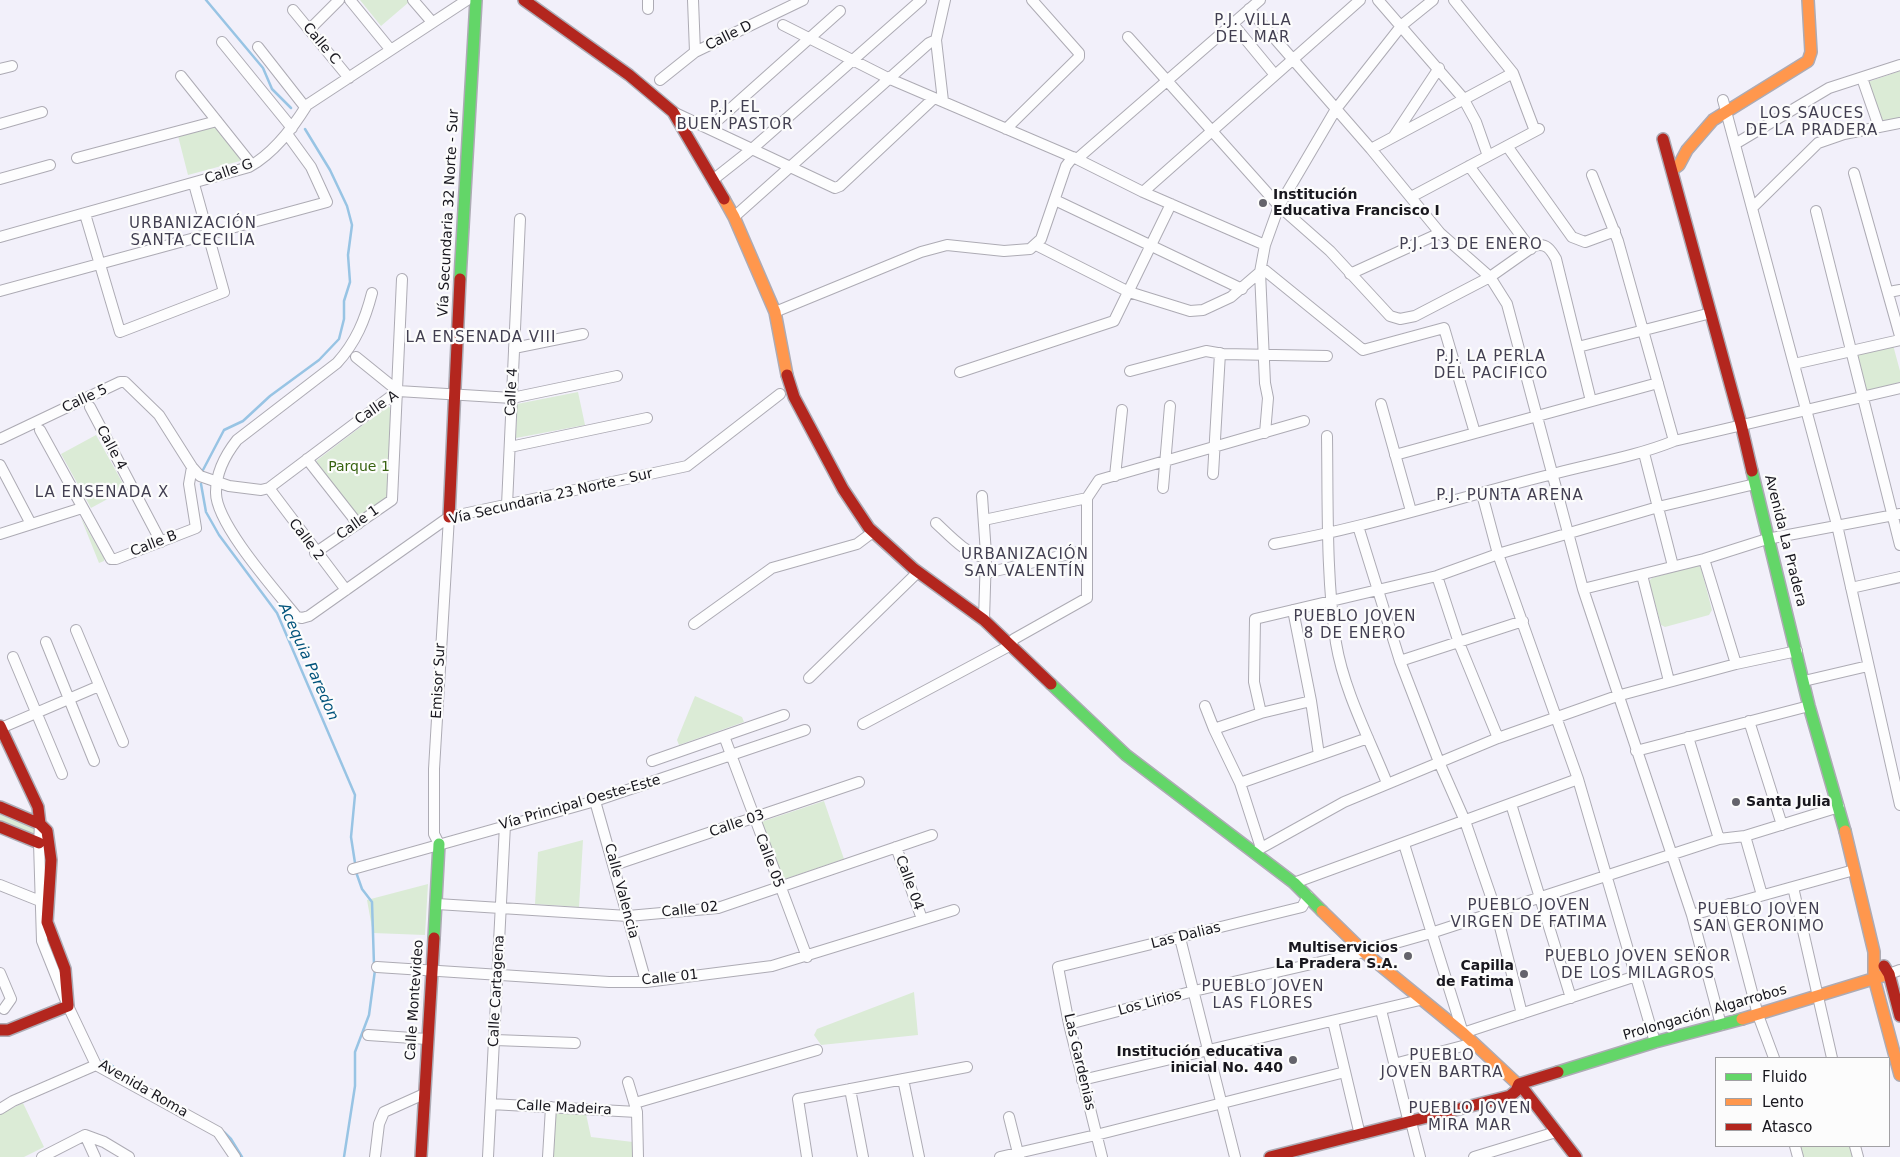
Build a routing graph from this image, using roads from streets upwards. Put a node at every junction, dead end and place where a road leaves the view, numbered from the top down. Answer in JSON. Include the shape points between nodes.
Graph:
{"nodes":[{"id":1,"x":339,"y":0,"type":"edge"},
{"id":2,"x":350,"y":0,"type":"edge"},
{"id":3,"x":414,"y":0,"type":"edge"},
{"id":4,"x":467,"y":0,"type":"edge"},
{"id":5,"x":476,"y":0,"type":"edge"},
{"id":6,"x":524,"y":0,"type":"edge"},
{"id":7,"x":694,"y":0,"type":"edge"},
{"id":8,"x":803,"y":0,"type":"edge"},
{"id":9,"x":921,"y":0,"type":"edge"},
{"id":10,"x":945,"y":0,"type":"edge"},
{"id":11,"x":1032,"y":0,"type":"edge"},
{"id":12,"x":1260,"y":0,"type":"edge"},
{"id":13,"x":1360,"y":0,"type":"edge"},
{"id":14,"x":1378,"y":0,"type":"edge"},
{"id":15,"x":1433,"y":0,"type":"edge"},
{"id":16,"x":1454,"y":0,"type":"edge"},
{"id":17,"x":1808,"y":0,"type":"edge"},
{"id":18,"x":293,"y":10,"type":"dead end"},
{"id":19,"x":1249,"y":10,"type":"junction"},
{"id":20,"x":840,"y":11,"type":"dead end"},
{"id":21,"x":432,"y":22,"type":"junction"},
{"id":22,"x":1233,"y":24,"type":"junction"},
{"id":23,"x":783,"y":25,"type":"dead end"},
{"id":24,"x":1402,"y":25,"type":"junction"},
{"id":25,"x":310,"y":30,"type":"junction"},
{"id":26,"x":1128,"y":37,"type":"dead end"},
{"id":27,"x":809,"y":38,"type":"junction"},
{"id":28,"x":936,"y":40,"type":"junction"},
{"id":29,"x":222,"y":42,"type":"dead end"},
{"id":30,"x":258,"y":47,"type":"dead end"},
{"id":31,"x":390,"y":48,"type":"junction"},
{"id":32,"x":695,"y":52,"type":"junction"},
{"id":33,"x":853,"y":60,"type":"junction"},
{"id":34,"x":1292,"y":60,"type":"junction"},
{"id":35,"x":1900,"y":65,"type":"edge"},
{"id":36,"x":12,"y":66,"type":"dead end"},
{"id":37,"x":1438,"y":68,"type":"junction"},
{"id":38,"x":0,"y":69,"type":"edge"},
{"id":39,"x":1512,"y":73,"type":"junction"},
{"id":40,"x":1275,"y":75,"type":"junction"},
{"id":41,"x":181,"y":76,"type":"dead end"},
{"id":42,"x":349,"y":78,"type":"junction"},
{"id":43,"x":1862,"y":78,"type":"junction"},
{"id":44,"x":890,"y":79,"type":"junction"},
{"id":45,"x":660,"y":80,"type":"dead end"},
{"id":46,"x":1167,"y":81,"type":"junction"},
{"id":47,"x":1464,"y":98,"type":"junction"},
{"id":48,"x":939,"y":99,"type":"junction"},
{"id":49,"x":1725,"y":105,"type":"junction"},
{"id":50,"x":305,"y":107,"type":"junction"},
{"id":51,"x":1336,"y":109,"type":"junction"},
{"id":52,"x":42,"y":112,"type":"dead end"},
{"id":53,"x":673,"y":112,"type":"junction"},
{"id":54,"x":217,"y":121,"type":"junction"},
{"id":55,"x":1900,"y":123,"type":"edge"},
{"id":56,"x":0,"y":124,"type":"edge"},
{"id":57,"x":1879,"y":127,"type":"junction"},
{"id":58,"x":709,"y":128,"type":"junction"},
{"id":59,"x":1006,"y":129,"type":"junction"},
{"id":60,"x":289,"y":131,"type":"junction"},
{"id":61,"x":1212,"y":131,"type":"junction"},
{"id":62,"x":1393,"y":137,"type":"junction"},
{"id":63,"x":1664,"y":139,"type":"dead end"},
{"id":64,"x":1735,"y":144,"type":"junction"},
{"id":65,"x":1507,"y":146,"type":"junction"},
{"id":66,"x":752,"y":149,"type":"junction"},
{"id":67,"x":1371,"y":150,"type":"junction"},
{"id":68,"x":1488,"y":156,"type":"junction"},
{"id":69,"x":77,"y":158,"type":"dead end"},
{"id":70,"x":1075,"y":158,"type":"junction"},
{"id":71,"x":50,"y":164,"type":"dead end"},
{"id":72,"x":252,"y":165,"type":"junction"},
{"id":73,"x":1469,"y":166,"type":"junction"},
{"id":74,"x":791,"y":167,"type":"junction"},
{"id":75,"x":1672,"y":170,"type":"junction"},
{"id":76,"x":1854,"y":174,"type":"dead end"},
{"id":77,"x":1592,"y":175,"type":"dead end"},
{"id":78,"x":0,"y":179,"type":"edge"},
{"id":79,"x":714,"y":179,"type":"junction"},
{"id":80,"x":194,"y":184,"type":"junction"},
{"id":81,"x":1143,"y":192,"type":"junction"},
{"id":82,"x":1411,"y":197,"type":"junction"},
{"id":83,"x":1055,"y":200,"type":"junction"},
{"id":84,"x":1171,"y":204,"type":"junction"},
{"id":85,"x":1279,"y":206,"type":"junction"},
{"id":86,"x":1752,"y":208,"type":"junction"},
{"id":87,"x":1816,"y":211,"type":"dead end"},
{"id":88,"x":85,"y":214,"type":"junction"},
{"id":89,"x":734,"y":217,"type":"junction"},
{"id":90,"x":520,"y":219,"type":"dead end"},
{"id":91,"x":1615,"y":231,"type":"junction"},
{"id":92,"x":1440,"y":233,"type":"junction"},
{"id":93,"x":208,"y":234,"type":"junction"},
{"id":94,"x":0,"y":237,"type":"edge"},
{"id":95,"x":1265,"y":245,"type":"junction"},
{"id":96,"x":1036,"y":246,"type":"junction"},
{"id":97,"x":1151,"y":246,"type":"junction"},
{"id":98,"x":1531,"y":249,"type":"junction"},
{"id":99,"x":99,"y":266,"type":"junction"},
{"id":100,"x":1261,"y":270,"type":"junction"},
{"id":101,"x":1350,"y":274,"type":"junction"},
{"id":102,"x":1490,"y":277,"type":"junction"},
{"id":103,"x":402,"y":279,"type":"dead end"},
{"id":104,"x":1242,"y":288,"type":"junction"},
{"id":105,"x":1900,"y":290,"type":"edge"},
{"id":106,"x":0,"y":292,"type":"edge"},
{"id":107,"x":1130,"y":292,"type":"junction"},
{"id":108,"x":1889,"y":292,"type":"junction"},
{"id":109,"x":372,"y":293,"type":"dead end"},
{"id":110,"x":775,"y":312,"type":"junction"},
{"id":111,"x":1710,"y":313,"type":"junction"},
{"id":112,"x":1642,"y":329,"type":"junction"},
{"id":113,"x":583,"y":334,"type":"dead end"},
{"id":114,"x":1900,"y":338,"type":"edge"},
{"id":115,"x":1578,"y":347,"type":"junction"},
{"id":116,"x":514,"y":348,"type":"junction"},
{"id":117,"x":1851,"y":351,"type":"junction"},
{"id":118,"x":1220,"y":353,"type":"junction"},
{"id":119,"x":1264,"y":355,"type":"junction"},
{"id":120,"x":1327,"y":356,"type":"dead end"},
{"id":121,"x":356,"y":358,"type":"dead end"},
{"id":122,"x":1794,"y":364,"type":"junction"},
{"id":123,"x":1130,"y":371,"type":"dead end"},
{"id":124,"x":960,"y":372,"type":"dead end"},
{"id":125,"x":617,"y":376,"type":"dead end"},
{"id":126,"x":1658,"y":383,"type":"junction"},
{"id":127,"x":1900,"y":388,"type":"edge"},
{"id":128,"x":398,"y":391,"type":"junction"},
{"id":129,"x":780,"y":394,"type":"dead end"},
{"id":130,"x":454,"y":395,"type":"junction"},
{"id":131,"x":1863,"y":396,"type":"junction"},
{"id":132,"x":512,"y":398,"type":"junction"},
{"id":133,"x":1591,"y":401,"type":"junction"},
{"id":134,"x":1381,"y":404,"type":"dead end"},
{"id":135,"x":1170,"y":406,"type":"dead end"},
{"id":136,"x":90,"y":407,"type":"dead end"},
{"id":137,"x":1122,"y":410,"type":"dead end"},
{"id":138,"x":1807,"y":411,"type":"junction"},
{"id":139,"x":1536,"y":416,"type":"junction"},
{"id":140,"x":647,"y":418,"type":"dead end"},
{"id":141,"x":1304,"y":421,"type":"dead end"},
{"id":142,"x":1741,"y":424,"type":"junction"},
{"id":143,"x":40,"y":430,"type":"dead end"},
{"id":144,"x":1266,"y":433,"type":"junction"},
{"id":145,"x":1474,"y":433,"type":"junction"},
{"id":146,"x":1327,"y":436,"type":"dead end"},
{"id":147,"x":0,"y":439,"type":"edge"},
{"id":148,"x":1674,"y":441,"type":"junction"},
{"id":149,"x":510,"y":448,"type":"junction"},
{"id":150,"x":1215,"y":448,"type":"junction"},
{"id":151,"x":1644,"y":453,"type":"junction"},
{"id":152,"x":1395,"y":455,"type":"junction"},
{"id":153,"x":307,"y":459,"type":"junction"},
{"id":154,"x":1165,"y":462,"type":"junction"},
{"id":155,"x":0,"y":465,"type":"edge"},
{"id":156,"x":192,"y":468,"type":"junction"},
{"id":157,"x":1213,"y":474,"type":"dead end"},
{"id":158,"x":1553,"y":474,"type":"junction"},
{"id":159,"x":1115,"y":476,"type":"junction"},
{"id":160,"x":218,"y":482,"type":"junction"},
{"id":161,"x":1755,"y":484,"type":"junction"},
{"id":162,"x":269,"y":488,"type":"junction"},
{"id":163,"x":1163,"y":488,"type":"dead end"},
{"id":164,"x":1482,"y":494,"type":"junction"},
{"id":165,"x":982,"y":496,"type":"dead end"},
{"id":166,"x":1087,"y":498,"type":"junction"},
{"id":167,"x":507,"y":505,"type":"junction"},
{"id":168,"x":82,"y":508,"type":"junction"},
{"id":169,"x":1658,"y":508,"type":"junction"},
{"id":170,"x":1411,"y":511,"type":"junction"},
{"id":171,"x":1896,"y":515,"type":"edge"},
{"id":172,"x":449,"y":517,"type":"junction"},
{"id":173,"x":984,"y":520,"type":"junction"},
{"id":174,"x":936,"y":523,"type":"dead end"},
{"id":175,"x":32,"y":524,"type":"junction"},
{"id":176,"x":358,"y":524,"type":"junction"},
{"id":177,"x":1837,"y":525,"type":"junction"},
{"id":178,"x":1358,"y":526,"type":"junction"},
{"id":179,"x":873,"y":532,"type":"junction"},
{"id":180,"x":0,"y":534,"type":"edge"},
{"id":181,"x":1328,"y":534,"type":"junction"},
{"id":182,"x":1569,"y":534,"type":"junction"},
{"id":183,"x":1767,"y":539,"type":"junction"},
{"id":184,"x":161,"y":542,"type":"junction"},
{"id":185,"x":1274,"y":544,"type":"dead end"},
{"id":186,"x":1900,"y":545,"type":"edge"},
{"id":187,"x":1087,"y":550,"type":"junction"},
{"id":188,"x":316,"y":553,"type":"junction"},
{"id":189,"x":1498,"y":554,"type":"junction"},
{"id":190,"x":986,"y":558,"type":"junction"},
{"id":191,"x":1704,"y":559,"type":"junction"},
{"id":192,"x":1673,"y":566,"type":"junction"},
{"id":193,"x":918,"y":572,"type":"junction"},
{"id":194,"x":986,"y":573,"type":"junction"},
{"id":195,"x":1642,"y":575,"type":"junction"},
{"id":196,"x":1437,"y":576,"type":"junction"},
{"id":197,"x":1900,"y":577,"type":"edge"},
{"id":198,"x":1851,"y":588,"type":"junction"},
{"id":199,"x":1583,"y":589,"type":"junction"},
{"id":200,"x":346,"y":590,"type":"junction"},
{"id":201,"x":1379,"y":590,"type":"junction"},
{"id":202,"x":1333,"y":600,"type":"junction"},
{"id":203,"x":1293,"y":610,"type":"junction"},
{"id":204,"x":984,"y":620,"type":"junction"},
{"id":205,"x":1523,"y":621,"type":"junction"},
{"id":206,"x":694,"y":624,"type":"dead end"},
{"id":207,"x":76,"y":630,"type":"dead end"},
{"id":208,"x":46,"y":642,"type":"dead end"},
{"id":209,"x":1459,"y":643,"type":"junction"},
{"id":210,"x":1011,"y":645,"type":"junction"},
{"id":211,"x":1797,"y":650,"type":"junction"},
{"id":212,"x":13,"y":657,"type":"dead end"},
{"id":213,"x":1400,"y":661,"type":"junction"},
{"id":214,"x":1736,"y":664,"type":"junction"},
{"id":215,"x":1868,"y":666,"type":"junction"},
{"id":216,"x":809,"y":678,"type":"dead end"},
{"id":217,"x":1669,"y":681,"type":"junction"},
{"id":218,"x":1804,"y":681,"type":"junction"},
{"id":219,"x":99,"y":686,"type":"junction"},
{"id":220,"x":1617,"y":696,"type":"junction"},
{"id":221,"x":69,"y":699,"type":"junction"},
{"id":222,"x":1311,"y":701,"type":"junction"},
{"id":223,"x":1205,"y":706,"type":"dead end"},
{"id":224,"x":1809,"y":706,"type":"junction"},
{"id":225,"x":36,"y":713,"type":"junction"},
{"id":226,"x":1261,"y":713,"type":"junction"},
{"id":227,"x":784,"y":715,"type":"dead end"},
{"id":228,"x":1556,"y":717,"type":"junction"},
{"id":229,"x":1749,"y":721,"type":"junction"},
{"id":230,"x":863,"y":724,"type":"dead end"},
{"id":231,"x":0,"y":727,"type":"edge"},
{"id":232,"x":1214,"y":729,"type":"junction"},
{"id":233,"x":805,"y":730,"type":"dead end"},
{"id":234,"x":724,"y":736,"type":"junction"},
{"id":235,"x":1688,"y":737,"type":"junction"},
{"id":236,"x":1368,"y":738,"type":"junction"},
{"id":237,"x":1498,"y":738,"type":"junction"},
{"id":238,"x":123,"y":742,"type":"dead end"},
{"id":239,"x":0,"y":748,"type":"edge"},
{"id":240,"x":1636,"y":751,"type":"junction"},
{"id":241,"x":13,"y":754,"type":"junction"},
{"id":242,"x":1319,"y":755,"type":"junction"},
{"id":243,"x":731,"y":756,"type":"junction"},
{"id":244,"x":94,"y":761,"type":"dead end"},
{"id":245,"x":652,"y":761,"type":"dead end"},
{"id":246,"x":1439,"y":762,"type":"junction"},
{"id":247,"x":62,"y":774,"type":"dead end"},
{"id":248,"x":1578,"y":779,"type":"junction"},
{"id":249,"x":859,"y":782,"type":"dead end"},
{"id":250,"x":1240,"y":783,"type":"junction"},
{"id":251,"x":1387,"y":783,"type":"junction"},
{"id":252,"x":595,"y":801,"type":"junction"},
{"id":253,"x":1511,"y":804,"type":"junction"},
{"id":254,"x":1900,"y":805,"type":"edge"},
{"id":255,"x":0,"y":807,"type":"edge"},
{"id":256,"x":1839,"y":807,"type":"junction"},
{"id":257,"x":754,"y":819,"type":"junction"},
{"id":258,"x":1465,"y":821,"type":"junction"},
{"id":259,"x":40,"y":824,"type":"junction"},
{"id":260,"x":505,"y":825,"type":"junction"},
{"id":261,"x":1782,"y":825,"type":"junction"},
{"id":262,"x":0,"y":827,"type":"edge"},
{"id":263,"x":932,"y":835,"type":"dead end"},
{"id":264,"x":1746,"y":836,"type":"junction"},
{"id":265,"x":1720,"y":839,"type":"junction"},
{"id":266,"x":39,"y":843,"type":"junction"},
{"id":267,"x":439,"y":844,"type":"junction"},
{"id":268,"x":1404,"y":844,"type":"junction"},
{"id":269,"x":896,"y":847,"type":"junction"},
{"id":270,"x":1257,"y":850,"type":"junction"},
{"id":271,"x":1672,"y":854,"type":"junction"},
{"id":272,"x":614,"y":865,"type":"junction"},
{"id":273,"x":353,"y":870,"type":"dead end"},
{"id":274,"x":1854,"y":870,"type":"junction"},
{"id":275,"x":1608,"y":875,"type":"junction"},
{"id":276,"x":1294,"y":883,"type":"junction"},
{"id":277,"x":0,"y":885,"type":"edge"},
{"id":278,"x":779,"y":887,"type":"junction"},
{"id":279,"x":1794,"y":887,"type":"junction"},
{"id":280,"x":1762,"y":895,"type":"junction"},
{"id":281,"x":1308,"y":896,"type":"junction"},
{"id":282,"x":1540,"y":897,"type":"junction"},
{"id":283,"x":40,"y":901,"type":"junction"},
{"id":284,"x":436,"y":904,"type":"junction"},
{"id":285,"x":1729,"y":904,"type":"junction"},
{"id":286,"x":502,"y":908,"type":"junction"},
{"id":287,"x":954,"y":910,"type":"dead end"},
{"id":288,"x":1496,"y":911,"type":"junction"},
{"id":289,"x":1692,"y":915,"type":"junction"},
{"id":290,"x":628,"y":916,"type":"junction"},
{"id":291,"x":922,"y":919,"type":"junction"},
{"id":292,"x":1431,"y":933,"type":"junction"},
{"id":293,"x":1180,"y":938,"type":"junction"},
{"id":294,"x":1364,"y":952,"type":"junction"},
{"id":295,"x":1874,"y":952,"type":"junction"},
{"id":296,"x":807,"y":957,"type":"junction"},
{"id":297,"x":377,"y":967,"type":"dead end"},
{"id":298,"x":1058,"y":967,"type":"joint"},
{"id":299,"x":430,"y":970,"type":"junction"},
{"id":300,"x":1894,"y":972,"type":"edge"},
{"id":301,"x":0,"y":973,"type":"edge"},
{"id":302,"x":499,"y":974,"type":"junction"},
{"id":303,"x":1636,"y":976,"type":"junction"},
{"id":304,"x":1874,"y":978,"type":"junction"},
{"id":305,"x":646,"y":982,"type":"junction"},
{"id":306,"x":1194,"y":991,"type":"junction"},
{"id":307,"x":1819,"y":996,"type":"junction"},
{"id":308,"x":1570,"y":998,"type":"junction"},
{"id":309,"x":1420,"y":1000,"type":"junction"},
{"id":310,"x":68,"y":1006,"type":"junction"},
{"id":311,"x":4,"y":1009,"type":"dead end"},
{"id":312,"x":1381,"y":1010,"type":"junction"},
{"id":313,"x":1522,"y":1014,"type":"junction"},
{"id":314,"x":1758,"y":1015,"type":"junction"},
{"id":315,"x":1900,"y":1016,"type":"edge"},
{"id":316,"x":1333,"y":1021,"type":"junction"},
{"id":317,"x":1069,"y":1024,"type":"junction"},
{"id":318,"x":1721,"y":1025,"type":"junction"},
{"id":319,"x":0,"y":1030,"type":"edge"},
{"id":320,"x":1463,"y":1033,"type":"junction"},
{"id":321,"x":368,"y":1035,"type":"dead end"},
{"id":322,"x":427,"y":1039,"type":"junction"},
{"id":323,"x":494,"y":1040,"type":"junction"},
{"id":324,"x":1655,"y":1042,"type":"junction"},
{"id":325,"x":575,"y":1043,"type":"dead end"},
{"id":326,"x":1474,"y":1043,"type":"junction"},
{"id":327,"x":818,"y":1050,"type":"dead end"},
{"id":328,"x":1208,"y":1050,"type":"junction"},
{"id":329,"x":1774,"y":1057,"type":"edge"},
{"id":330,"x":1832,"y":1057,"type":"edge"},
{"id":331,"x":1394,"y":1064,"type":"junction"},
{"id":332,"x":96,"y":1065,"type":"junction"},
{"id":333,"x":967,"y":1067,"type":"dead end"},
{"id":334,"x":1345,"y":1072,"type":"junction"},
{"id":335,"x":1900,"y":1075,"type":"edge"},
{"id":336,"x":902,"y":1079,"type":"junction"},
{"id":337,"x":1082,"y":1080,"type":"junction"},
{"id":338,"x":628,"y":1082,"type":"dead end"},
{"id":339,"x":1518,"y":1084,"type":"junction"},
{"id":340,"x":850,"y":1089,"type":"junction"},
{"id":341,"x":424,"y":1094,"type":"junction"},
{"id":342,"x":1222,"y":1102,"type":"junction"},
{"id":343,"x":491,"y":1104,"type":"junction"},
{"id":344,"x":551,"y":1107,"type":"junction"},
{"id":345,"x":636,"y":1108,"type":"junction"},
{"id":346,"x":0,"y":1109,"type":"edge"},
{"id":347,"x":1009,"y":1117,"type":"dead end"},
{"id":348,"x":1410,"y":1122,"type":"junction"},
{"id":349,"x":1556,"y":1132,"type":"junction"},
{"id":350,"x":85,"y":1135,"type":"junction"},
{"id":351,"x":1096,"y":1135,"type":"junction"},
{"id":352,"x":1360,"y":1135,"type":"junction"},
{"id":353,"x":1018,"y":1154,"type":"edge"},
{"id":354,"x":1284,"y":1155,"type":"edge"},
{"id":355,"x":1491,"y":1155,"type":"edge"},
{"id":356,"x":42,"y":1157,"type":"edge"},
{"id":357,"x":96,"y":1157,"type":"edge"},
{"id":358,"x":129,"y":1157,"type":"edge"},
{"id":359,"x":235,"y":1157,"type":"edge"},
{"id":360,"x":375,"y":1157,"type":"edge"},
{"id":361,"x":421,"y":1157,"type":"edge"},
{"id":362,"x":488,"y":1157,"type":"edge"},
{"id":363,"x":548,"y":1157,"type":"edge"},
{"id":364,"x":638,"y":1157,"type":"edge"},
{"id":365,"x":807,"y":1157,"type":"edge"},
{"id":366,"x":863,"y":1157,"type":"edge"},
{"id":367,"x":920,"y":1157,"type":"edge"},
{"id":368,"x":1000,"y":1157,"type":"edge"},
{"id":369,"x":1102,"y":1157,"type":"edge"},
{"id":370,"x":1235,"y":1157,"type":"edge"},
{"id":371,"x":1270,"y":1157,"type":"edge"},
{"id":372,"x":1420,"y":1157,"type":"edge"},
{"id":373,"x":1474,"y":1157,"type":"edge"},
{"id":374,"x":1576,"y":1157,"type":"edge"}],
"edges":[{"from":1,"to":25,"type":"street"},
{"from":2,"to":31,"type":"street"},
{"from":3,"to":21,"type":"street"},
{"from":4,"to":21,"type":"street","name":"Calle G"},
{"from":5,"to":130,"type":"street","name":"Vía Secundaria 32 Norte - Sur"},
{"from":6,"to":53,"type":"street","via":[[629,75]]},
{"from":7,"to":32,"type":"street"},
{"from":8,"to":32,"type":"street","name":"Calle D"},
{"from":9,"to":33,"type":"street"},
{"from":10,"to":28,"type":"street"},
{"from":11,"to":59,"type":"street","via":[[1079,53],[1079,57]]},
{"from":12,"to":19,"type":"street"},
{"from":13,"to":34,"type":"street"},
{"from":14,"to":24,"type":"street"},
{"from":15,"to":24,"type":"street"},
{"from":16,"to":39,"type":"street"},
{"from":17,"to":49,"type":"street","via":[[1811,52],[1808,61]]},
{"from":18,"to":25,"type":"street","name":"Calle C"},
{"from":19,"to":22,"type":"street"},
{"from":19,"to":34,"type":"street"},
{"from":20,"to":27,"type":"street"},
{"from":21,"to":31,"type":"street","name":"Calle G"},
{"from":22,"to":40,"type":"street"},
{"from":22,"to":46,"type":"street"},
{"from":23,"to":27,"type":"street"},
{"from":24,"to":37,"type":"street"},
{"from":24,"to":51,"type":"street"},
{"from":25,"to":42,"type":"street","name":"Calle C"},
{"from":26,"to":46,"type":"street"},
{"from":27,"to":33,"type":"street"},
{"from":27,"to":58,"type":"street"},
{"from":28,"to":44,"type":"street"},
{"from":28,"to":48,"type":"street"},
{"from":29,"to":60,"type":"street"},
{"from":30,"to":50,"type":"street"},
{"from":31,"to":42,"type":"street","name":"Calle G"},
{"from":32,"to":45,"type":"street","name":"Calle D"},
{"from":33,"to":44,"type":"street"},
{"from":33,"to":66,"type":"street"},
{"from":34,"to":40,"type":"street"},
{"from":34,"to":51,"type":"street"},
{"from":35,"to":43,"type":"street"},
{"from":36,"to":38,"type":"street"},
{"from":37,"to":47,"type":"street"},
{"from":37,"to":62,"type":"street"},
{"from":39,"to":47,"type":"street"},
{"from":39,"to":65,"type":"street","via":[[1538,130]]},
{"from":40,"to":61,"type":"street"},
{"from":41,"to":54,"type":"street"},
{"from":42,"to":50,"type":"street","name":"Calle G"},
{"from":43,"to":57,"type":"street"},
{"from":43,"to":64,"type":"street","via":[[1829,88]]},
{"from":44,"to":48,"type":"street"},
{"from":44,"to":74,"type":"street"},
{"from":46,"to":61,"type":"street"},
{"from":46,"to":70,"type":"street"},
{"from":47,"to":62,"type":"street"},
{"from":47,"to":68,"type":"street"},
{"from":48,"to":59,"type":"street"},
{"from":48,"to":74,"type":"street","via":[[840,186],[830,186]]},
{"from":49,"to":64,"type":"street"},
{"from":49,"to":75,"type":"street"},
{"from":50,"to":60,"type":"street","name":"Calle G"},
{"from":51,"to":67,"type":"street"},
{"from":51,"to":85,"type":"street"},
{"from":52,"to":56,"type":"street"},
{"from":53,"to":58,"type":"street"},
{"from":53,"to":79,"type":"street"},
{"from":54,"to":69,"type":"street"},
{"from":54,"to":72,"type":"street"},
{"from":55,"to":57,"type":"street"},
{"from":57,"to":86,"type":"street","via":[[1818,143]]},
{"from":58,"to":66,"type":"street"},
{"from":59,"to":70,"type":"street"},
{"from":60,"to":72,"type":"street","name":"Calle G","via":[[268,154]]},
{"from":60,"to":93,"type":"street","via":[[311,166],[327,202]]},
{"from":61,"to":81,"type":"street"},
{"from":61,"to":85,"type":"street"},
{"from":62,"to":67,"type":"street"},
{"from":63,"to":75,"type":"street","name":"Avenida La Pradera"},
{"from":64,"to":86,"type":"street"},
{"from":65,"to":68,"type":"street"},
{"from":65,"to":91,"type":"street","via":[[1572,237],[1585,242]]},
{"from":66,"to":74,"type":"street"},
{"from":66,"to":79,"type":"street"},
{"from":67,"to":82,"type":"street"},
{"from":68,"to":73,"type":"street"},
{"from":70,"to":81,"type":"street"},
{"from":70,"to":83,"type":"street","via":[[1066,166]]},
{"from":71,"to":78,"type":"street"},
{"from":72,"to":80,"type":"street","name":"Calle G"},
{"from":73,"to":82,"type":"street"},
{"from":73,"to":98,"type":"street"},
{"from":74,"to":89,"type":"street"},
{"from":75,"to":111,"type":"street","name":"Avenida La Pradera"},
{"from":76,"to":108,"type":"street"},
{"from":77,"to":91,"type":"street"},
{"from":79,"to":89,"type":"street"},
{"from":80,"to":88,"type":"street","name":"Calle G"},
{"from":80,"to":93,"type":"street"},
{"from":81,"to":84,"type":"street"},
{"from":82,"to":92,"type":"street"},
{"from":83,"to":96,"type":"street"},
{"from":83,"to":97,"type":"street"},
{"from":84,"to":95,"type":"street"},
{"from":84,"to":97,"type":"street"},
{"from":85,"to":95,"type":"street"},
{"from":85,"to":101,"type":"street","via":[[1330,251]]},
{"from":86,"to":122,"type":"street"},
{"from":87,"to":117,"type":"street"},
{"from":88,"to":94,"type":"street","name":"Calle G"},
{"from":88,"to":99,"type":"street"},
{"from":89,"to":110,"type":"street"},
{"from":90,"to":116,"type":"street","name":"Calle 4"},
{"from":91,"to":112,"type":"street"},
{"from":92,"to":101,"type":"street"},
{"from":92,"to":102,"type":"street"},
{"from":93,"to":99,"type":"street"},
{"from":93,"to":99,"type":"street","via":[[224,292],[120,332]]},
{"from":95,"to":100,"type":"street"},
{"from":96,"to":107,"type":"street"},
{"from":96,"to":110,"type":"street","via":[[1012,251],[947,245],[921,252]]},
{"from":97,"to":104,"type":"street"},
{"from":97,"to":107,"type":"street"},
{"from":98,"to":102,"type":"street"},
{"from":98,"to":115,"type":"street","via":[[1545,246],[1556,259]]},
{"from":99,"to":106,"type":"street"},
{"from":100,"to":104,"type":"street"},
{"from":100,"to":119,"type":"street"},
{"from":100,"to":145,"type":"street","via":[[1363,350],[1444,328]]},
{"from":101,"to":102,"type":"street","via":[[1385,313],[1400,319],[1415,316]]},
{"from":102,"to":139,"type":"street","via":[[1507,304]]},
{"from":103,"to":128,"type":"street","name":"Calle 1"},
{"from":104,"to":107,"type":"street","via":[[1218,304],[1190,311]]},
{"from":105,"to":108,"type":"street"},
{"from":107,"to":124,"type":"street","via":[[1112,322]]},
{"from":108,"to":114,"type":"street"},
{"from":109,"to":160,"type":"street","via":[[366,318],[348,351],[237,440],[225,454]]},
{"from":110,"to":179,"type":"street","via":[[794,397],[843,489]]},
{"from":111,"to":112,"type":"street"},
{"from":111,"to":142,"type":"street","name":"Avenida La Pradera"},
{"from":112,"to":115,"type":"street"},
{"from":112,"to":126,"type":"street"},
{"from":113,"to":116,"type":"street"},
{"from":114,"to":117,"type":"street"},
{"from":115,"to":133,"type":"street"},
{"from":116,"to":132,"type":"street","name":"Calle 4"},
{"from":117,"to":122,"type":"street"},
{"from":117,"to":131,"type":"street"},
{"from":118,"to":119,"type":"street"},
{"from":118,"to":123,"type":"street","via":[[1206,350]]},
{"from":118,"to":150,"type":"street"},
{"from":119,"to":120,"type":"street"},
{"from":119,"to":144,"type":"street","via":[[1268,398]]},
{"from":121,"to":128,"type":"street"},
{"from":122,"to":138,"type":"street"},
{"from":125,"to":132,"type":"street","name":"Calle A"},
{"from":126,"to":133,"type":"street"},
{"from":126,"to":148,"type":"street"},
{"from":127,"to":131,"type":"street"},
{"from":128,"to":130,"type":"street","name":"Calle A"},
{"from":128,"to":153,"type":"street","name":"Calle A"},
{"from":128,"to":176,"type":"street","name":"Calle 1","via":[[392,500]]},
{"from":129,"to":167,"type":"street","name":"Vía Secundaria 23 Norte - Sur","via":[[687,466]]},
{"from":130,"to":132,"type":"street","name":"Calle A"},
{"from":130,"to":172,"type":"street","name":"Vía Secundaria 32 Norte - Sur"},
{"from":131,"to":138,"type":"street"},
{"from":131,"to":171,"type":"street"},
{"from":132,"to":149,"type":"street","name":"Calle 4"},
{"from":133,"to":139,"type":"street"},
{"from":134,"to":152,"type":"street"},
{"from":135,"to":154,"type":"street"},
{"from":136,"to":184,"type":"street","name":"Calle 4"},
{"from":137,"to":159,"type":"street"},
{"from":138,"to":142,"type":"street"},
{"from":138,"to":177,"type":"street"},
{"from":139,"to":145,"type":"street"},
{"from":139,"to":158,"type":"street"},
{"from":140,"to":149,"type":"street"},
{"from":141,"to":144,"type":"street"},
{"from":142,"to":148,"type":"street"},
{"from":142,"to":161,"type":"street","name":"Avenida La Pradera"},
{"from":143,"to":168,"type":"street"},
{"from":144,"to":150,"type":"street"},
{"from":145,"to":152,"type":"street"},
{"from":146,"to":181,"type":"street"},
{"from":147,"to":156,"type":"street","name":"Calle 5","via":[[125,382],[159,415]]},
{"from":148,"to":151,"type":"street"},
{"from":149,"to":167,"type":"street","name":"Calle 4"},
{"from":150,"to":154,"type":"street"},
{"from":150,"to":157,"type":"street"},
{"from":151,"to":158,"type":"street"},
{"from":151,"to":169,"type":"street"},
{"from":152,"to":170,"type":"street"},
{"from":153,"to":162,"type":"street","name":"Calle A"},
{"from":153,"to":176,"type":"street"},
{"from":154,"to":159,"type":"street"},
{"from":154,"to":163,"type":"street"},
{"from":155,"to":175,"type":"street"},
{"from":156,"to":160,"type":"street","name":"Calle 5","via":[[200,476]]},
{"from":156,"to":184,"type":"street","name":"Calle B","via":[[189,484],[196,528]]},
{"from":158,"to":164,"type":"street"},
{"from":158,"to":182,"type":"street"},
{"from":159,"to":166,"type":"street","via":[[1099,480]]},
{"from":160,"to":162,"type":"street","via":[[261,490]]},
{"from":160,"to":200,"type":"street","name":"Vía Secundaria 23 Norte - Sur","via":[[216,493],[220,513],[297,617],[309,616]]},
{"from":161,"to":169,"type":"street"},
{"from":161,"to":183,"type":"street","name":"Avenida La Pradera"},
{"from":162,"to":188,"type":"street","name":"Calle 2"},
{"from":164,"to":170,"type":"street"},
{"from":164,"to":189,"type":"street"},
{"from":165,"to":173,"type":"street"},
{"from":166,"to":173,"type":"street"},
{"from":166,"to":187,"type":"street"},
{"from":167,"to":172,"type":"street","name":"Vía Secundaria 23 Norte - Sur"},
{"from":168,"to":175,"type":"street"},
{"from":168,"to":184,"type":"street","name":"Calle B","via":[[111,559]]},
{"from":169,"to":182,"type":"street"},
{"from":169,"to":192,"type":"street"},
{"from":170,"to":178,"type":"street"},
{"from":171,"to":177,"type":"street"},
{"from":171,"to":186,"type":"street"},
{"from":172,"to":200,"type":"street","name":"Vía Secundaria 23 Norte - Sur"},
{"from":172,"to":267,"type":"street","name":"Emisor Sur","via":[[434,769],[434,834]]},
{"from":173,"to":190,"type":"street"},
{"from":174,"to":190,"type":"street","via":[[957,543]]},
{"from":175,"to":180,"type":"street"},
{"from":176,"to":188,"type":"street","name":"Calle 1"},
{"from":177,"to":183,"type":"street"},
{"from":177,"to":198,"type":"street"},
{"from":178,"to":181,"type":"street"},
{"from":178,"to":201,"type":"street"},
{"from":179,"to":193,"type":"street"},
{"from":179,"to":206,"type":"street","via":[[857,544],[772,568]]},
{"from":181,"to":185,"type":"street"},
{"from":181,"to":202,"type":"street"},
{"from":182,"to":189,"type":"street"},
{"from":182,"to":199,"type":"street"},
{"from":183,"to":191,"type":"street"},
{"from":183,"to":211,"type":"street","name":"Avenida La Pradera"},
{"from":187,"to":194,"type":"street"},
{"from":187,"to":210,"type":"street","via":[[1087,598],[1014,639]]},
{"from":188,"to":200,"type":"street","name":"Calle 2"},
{"from":189,"to":196,"type":"street"},
{"from":189,"to":205,"type":"street"},
{"from":190,"to":194,"type":"street"},
{"from":191,"to":192,"type":"street"},
{"from":191,"to":214,"type":"street"},
{"from":192,"to":195,"type":"street"},
{"from":193,"to":204,"type":"street"},
{"from":193,"to":216,"type":"street"},
{"from":194,"to":204,"type":"street"},
{"from":195,"to":199,"type":"street"},
{"from":195,"to":217,"type":"street"},
{"from":196,"to":201,"type":"street"},
{"from":196,"to":209,"type":"street"},
{"from":197,"to":198,"type":"street"},
{"from":198,"to":215,"type":"street"},
{"from":199,"to":220,"type":"street"},
{"from":201,"to":202,"type":"street"},
{"from":201,"to":213,"type":"street"},
{"from":202,"to":203,"type":"street"},
{"from":202,"to":236,"type":"street","via":[[1336,644]]},
{"from":203,"to":222,"type":"street"},
{"from":203,"to":226,"type":"street","via":[[1255,619],[1254,682]]},
{"from":204,"to":210,"type":"street"},
{"from":205,"to":209,"type":"street"},
{"from":205,"to":228,"type":"street"},
{"from":207,"to":219,"type":"street"},
{"from":208,"to":221,"type":"street"},
{"from":209,"to":213,"type":"street"},
{"from":209,"to":237,"type":"street"},
{"from":210,"to":230,"type":"street"},
{"from":210,"to":270,"type":"street","via":[[1126,755]]},
{"from":211,"to":214,"type":"street"},
{"from":211,"to":218,"type":"street","name":"Avenida La Pradera"},
{"from":212,"to":225,"type":"street"},
{"from":213,"to":246,"type":"street"},
{"from":214,"to":217,"type":"street"},
{"from":215,"to":218,"type":"street"},
{"from":215,"to":254,"type":"street"},
{"from":217,"to":220,"type":"street"},
{"from":218,"to":224,"type":"street","name":"Avenida La Pradera"},
{"from":219,"to":221,"type":"street"},
{"from":219,"to":238,"type":"street"},
{"from":220,"to":228,"type":"street"},
{"from":220,"to":240,"type":"street"},
{"from":221,"to":225,"type":"street"},
{"from":221,"to":244,"type":"street"},
{"from":222,"to":226,"type":"street"},
{"from":222,"to":242,"type":"street"},
{"from":223,"to":232,"type":"street"},
{"from":224,"to":229,"type":"street"},
{"from":224,"to":256,"type":"street","name":"Avenida La Pradera"},
{"from":225,"to":231,"type":"street"},
{"from":225,"to":247,"type":"street"},
{"from":226,"to":232,"type":"street"},
{"from":227,"to":234,"type":"street","name":"Vía Principal Oeste-Este"},
{"from":228,"to":237,"type":"street"},
{"from":228,"to":248,"type":"street"},
{"from":229,"to":235,"type":"street"},
{"from":229,"to":261,"type":"street"},
{"from":231,"to":241,"type":"street"},
{"from":232,"to":250,"type":"street"},
{"from":233,"to":243,"type":"street","name":"Vía Principal Oeste-Este"},
{"from":234,"to":243,"type":"street","name":"Calle 05"},
{"from":234,"to":245,"type":"street","name":"Vía Principal Oeste-Este"},
{"from":235,"to":240,"type":"street"},
{"from":235,"to":265,"type":"street"},
{"from":236,"to":242,"type":"street"},
{"from":236,"to":251,"type":"street"},
{"from":237,"to":246,"type":"street"},
{"from":239,"to":241,"type":"street"},
{"from":240,"to":271,"type":"street"},
{"from":241,"to":259,"type":"street","via":[[38,807]]},
{"from":242,"to":250,"type":"street"},
{"from":243,"to":252,"type":"street","name":"Vía Principal Oeste-Este"},
{"from":243,"to":257,"type":"street","name":"Calle 05"},
{"from":246,"to":251,"type":"street"},
{"from":246,"to":258,"type":"street"},
{"from":248,"to":253,"type":"street"},
{"from":248,"to":275,"type":"street"},
{"from":249,"to":257,"type":"street","name":"Calle 03"},
{"from":250,"to":270,"type":"street"},
{"from":251,"to":270,"type":"street","via":[[1344,802]]},
{"from":252,"to":260,"type":"street","name":"Vía Principal Oeste-Este"},
{"from":252,"to":272,"type":"street","name":"Calle Valencia"},
{"from":253,"to":258,"type":"street"},
{"from":253,"to":282,"type":"street"},
{"from":255,"to":259,"type":"street"},
{"from":256,"to":261,"type":"street","name":"Los Lirios"},
{"from":256,"to":274,"type":"street","name":"Avenida La Pradera"},
{"from":257,"to":272,"type":"street","name":"Calle 03"},
{"from":257,"to":278,"type":"street","name":"Calle 05"},
{"from":258,"to":268,"type":"street"},
{"from":258,"to":288,"type":"street"},
{"from":259,"to":266,"type":"street","name":"Avenida Roma"},
{"from":259,"to":310,"type":"street","via":[[47,831],[51,860],[48,922],[65,969]]},
{"from":260,"to":267,"type":"street","name":"Vía Principal Oeste-Este"},
{"from":260,"to":286,"type":"street","name":"Calle Cartagena"},
{"from":261,"to":264,"type":"street","name":"Los Lirios"},
{"from":262,"to":266,"type":"street"},
{"from":263,"to":269,"type":"street","name":"Calle 02"},
{"from":264,"to":265,"type":"street","name":"Los Lirios"},
{"from":264,"to":280,"type":"street"},
{"from":265,"to":271,"type":"street","name":"Los Lirios"},
{"from":266,"to":283,"type":"street","name":"Avenida Roma"},
{"from":267,"to":273,"type":"street","name":"Vía Principal Oeste-Este"},
{"from":267,"to":284,"type":"street","name":"Calle Montevideo"},
{"from":268,"to":276,"type":"street"},
{"from":268,"to":292,"type":"street"},
{"from":269,"to":278,"type":"street","name":"Calle 02"},
{"from":269,"to":291,"type":"street","name":"Calle 04"},
{"from":270,"to":276,"type":"street"},
{"from":271,"to":275,"type":"street","name":"Los Lirios"},
{"from":271,"to":289,"type":"street"},
{"from":272,"to":290,"type":"street","name":"Calle Valencia"},
{"from":274,"to":279,"type":"street"},
{"from":274,"to":295,"type":"street","name":"Avenida La Pradera"},
{"from":275,"to":282,"type":"street","name":"Los Lirios"},
{"from":275,"to":303,"type":"street"},
{"from":276,"to":281,"type":"street"},
{"from":277,"to":283,"type":"street"},
{"from":278,"to":290,"type":"street","name":"Calle 02","via":[[718,908]]},
{"from":278,"to":296,"type":"street","name":"Calle 05"},
{"from":279,"to":280,"type":"street"},
{"from":279,"to":307,"type":"street"},
{"from":280,"to":285,"type":"street"},
{"from":281,"to":293,"type":"street","name":"Las Dalias","via":[[1302,907]]},
{"from":281,"to":294,"type":"street"},
{"from":282,"to":288,"type":"street","name":"Los Lirios"},
{"from":282,"to":308,"type":"street"},
{"from":283,"to":310,"type":"street","name":"Avenida Roma","via":[[42,941]]},
{"from":284,"to":286,"type":"street","name":"Calle 02"},
{"from":284,"to":299,"type":"street","name":"Calle Montevideo"},
{"from":285,"to":289,"type":"street"},
{"from":285,"to":314,"type":"street"},
{"from":286,"to":290,"type":"street","name":"Calle 02"},
{"from":286,"to":302,"type":"street","name":"Calle Cartagena"},
{"from":287,"to":291,"type":"street","name":"Calle 01"},
{"from":288,"to":292,"type":"street","name":"Los Lirios"},
{"from":288,"to":313,"type":"street"},
{"from":289,"to":318,"type":"street"},
{"from":290,"to":305,"type":"street","name":"Calle Valencia"},
{"from":291,"to":296,"type":"street","name":"Calle 01"},
{"from":292,"to":294,"type":"street","name":"Los Lirios"},
{"from":292,"to":320,"type":"street"},
{"from":293,"to":298,"type":"street","name":"Las Dalias"},
{"from":293,"to":306,"type":"street"},
{"from":294,"to":306,"type":"street","name":"Los Lirios"},
{"from":294,"to":309,"type":"street"},
{"from":295,"to":300,"type":"street","name":"Avenida La Pradera"},
{"from":295,"to":304,"type":"street","name":"Avenida La Pradera"},
{"from":296,"to":305,"type":"street","name":"Calle 01","via":[[772,966]]},
{"from":297,"to":299,"type":"street","name":"Calle 01"},
{"from":298,"to":317,"type":"street","name":"Las Gardenias"},
{"from":299,"to":302,"type":"street","name":"Calle 01"},
{"from":299,"to":322,"type":"street","name":"Calle Montevideo"},
{"from":300,"to":304,"type":"street","name":"Prolongación Algarrobos"},
{"from":300,"to":315,"type":"street","name":"Avenida La Pradera"},
{"from":301,"to":311,"type":"street","via":[[11,999]]},
{"from":302,"to":305,"type":"street","name":"Calle 01"},
{"from":302,"to":323,"type":"street","name":"Calle Cartagena"},
{"from":303,"to":308,"type":"street"},
{"from":303,"to":324,"type":"street"},
{"from":304,"to":307,"type":"street","name":"Prolongación Algarrobos"},
{"from":304,"to":335,"type":"street","name":"Avenida La Pradera"},
{"from":306,"to":317,"type":"street","name":"Los Lirios"},
{"from":306,"to":328,"type":"street"},
{"from":307,"to":314,"type":"street","name":"Prolongación Algarrobos"},
{"from":307,"to":330,"type":"street"},
{"from":308,"to":313,"type":"street"},
{"from":309,"to":312,"type":"street"},
{"from":309,"to":320,"type":"street"},
{"from":310,"to":319,"type":"street","via":[[8,1030]]},
{"from":310,"to":332,"type":"street","name":"Avenida Roma"},
{"from":312,"to":316,"type":"street"},
{"from":312,"to":331,"type":"street"},
{"from":313,"to":320,"type":"street"},
{"from":314,"to":318,"type":"street","name":"Prolongación Algarrobos"},
{"from":314,"to":329,"type":"street"},
{"from":316,"to":328,"type":"street"},
{"from":316,"to":334,"type":"street"},
{"from":317,"to":337,"type":"street","name":"Las Gardenias"},
{"from":318,"to":324,"type":"street","name":"Prolongación Algarrobos"},
{"from":320,"to":326,"type":"street"},
{"from":321,"to":322,"type":"street"},
{"from":322,"to":341,"type":"street","name":"Calle Montevideo"},
{"from":323,"to":325,"type":"street"},
{"from":323,"to":343,"type":"street","name":"Calle Cartagena"},
{"from":324,"to":339,"type":"street","name":"Prolongación Algarrobos"},
{"from":326,"to":331,"type":"street"},
{"from":326,"to":339,"type":"street"},
{"from":327,"to":345,"type":"street","name":"Calle Madeira"},
{"from":328,"to":337,"type":"street"},
{"from":328,"to":342,"type":"street"},
{"from":331,"to":348,"type":"street"},
{"from":332,"to":346,"type":"street"},
{"from":332,"to":359,"type":"street","name":"Avenida Roma","via":[[218,1132]]},
{"from":333,"to":336,"type":"street"},
{"from":334,"to":342,"type":"street"},
{"from":334,"to":352,"type":"street"},
{"from":336,"to":340,"type":"street"},
{"from":336,"to":367,"type":"street"},
{"from":337,"to":351,"type":"street","name":"Las Gardenias"},
{"from":338,"to":345,"type":"street"},
{"from":339,"to":348,"type":"street","via":[[1510,1096]]},
{"from":339,"to":349,"type":"street"},
{"from":340,"to":365,"type":"street","via":[[798,1099]]},
{"from":340,"to":366,"type":"street"},
{"from":341,"to":360,"type":"street","via":[[384,1112],[379,1124]]},
{"from":341,"to":361,"type":"street","name":"Calle Montevideo"},
{"from":342,"to":351,"type":"street"},
{"from":342,"to":370,"type":"street"},
{"from":343,"to":344,"type":"street","name":"Calle Madeira"},
{"from":343,"to":362,"type":"street","name":"Calle Cartagena"},
{"from":344,"to":345,"type":"street","name":"Calle Madeira"},
{"from":344,"to":363,"type":"street"},
{"from":345,"to":364,"type":"street"},
{"from":347,"to":353,"type":"street"},
{"from":348,"to":352,"type":"street"},
{"from":348,"to":372,"type":"street"},
{"from":349,"to":355,"type":"street"},
{"from":349,"to":374,"type":"street"},
{"from":350,"to":356,"type":"street"},
{"from":350,"to":357,"type":"street"},
{"from":350,"to":358,"type":"street"},
{"from":351,"to":353,"type":"street"},
{"from":351,"to":369,"type":"street","name":"Las Gardenias"},
{"from":352,"to":354,"type":"street"},
{"from":353,"to":368,"type":"street"},
{"from":354,"to":371,"type":"street"},
{"from":355,"to":373,"type":"street"}]}
